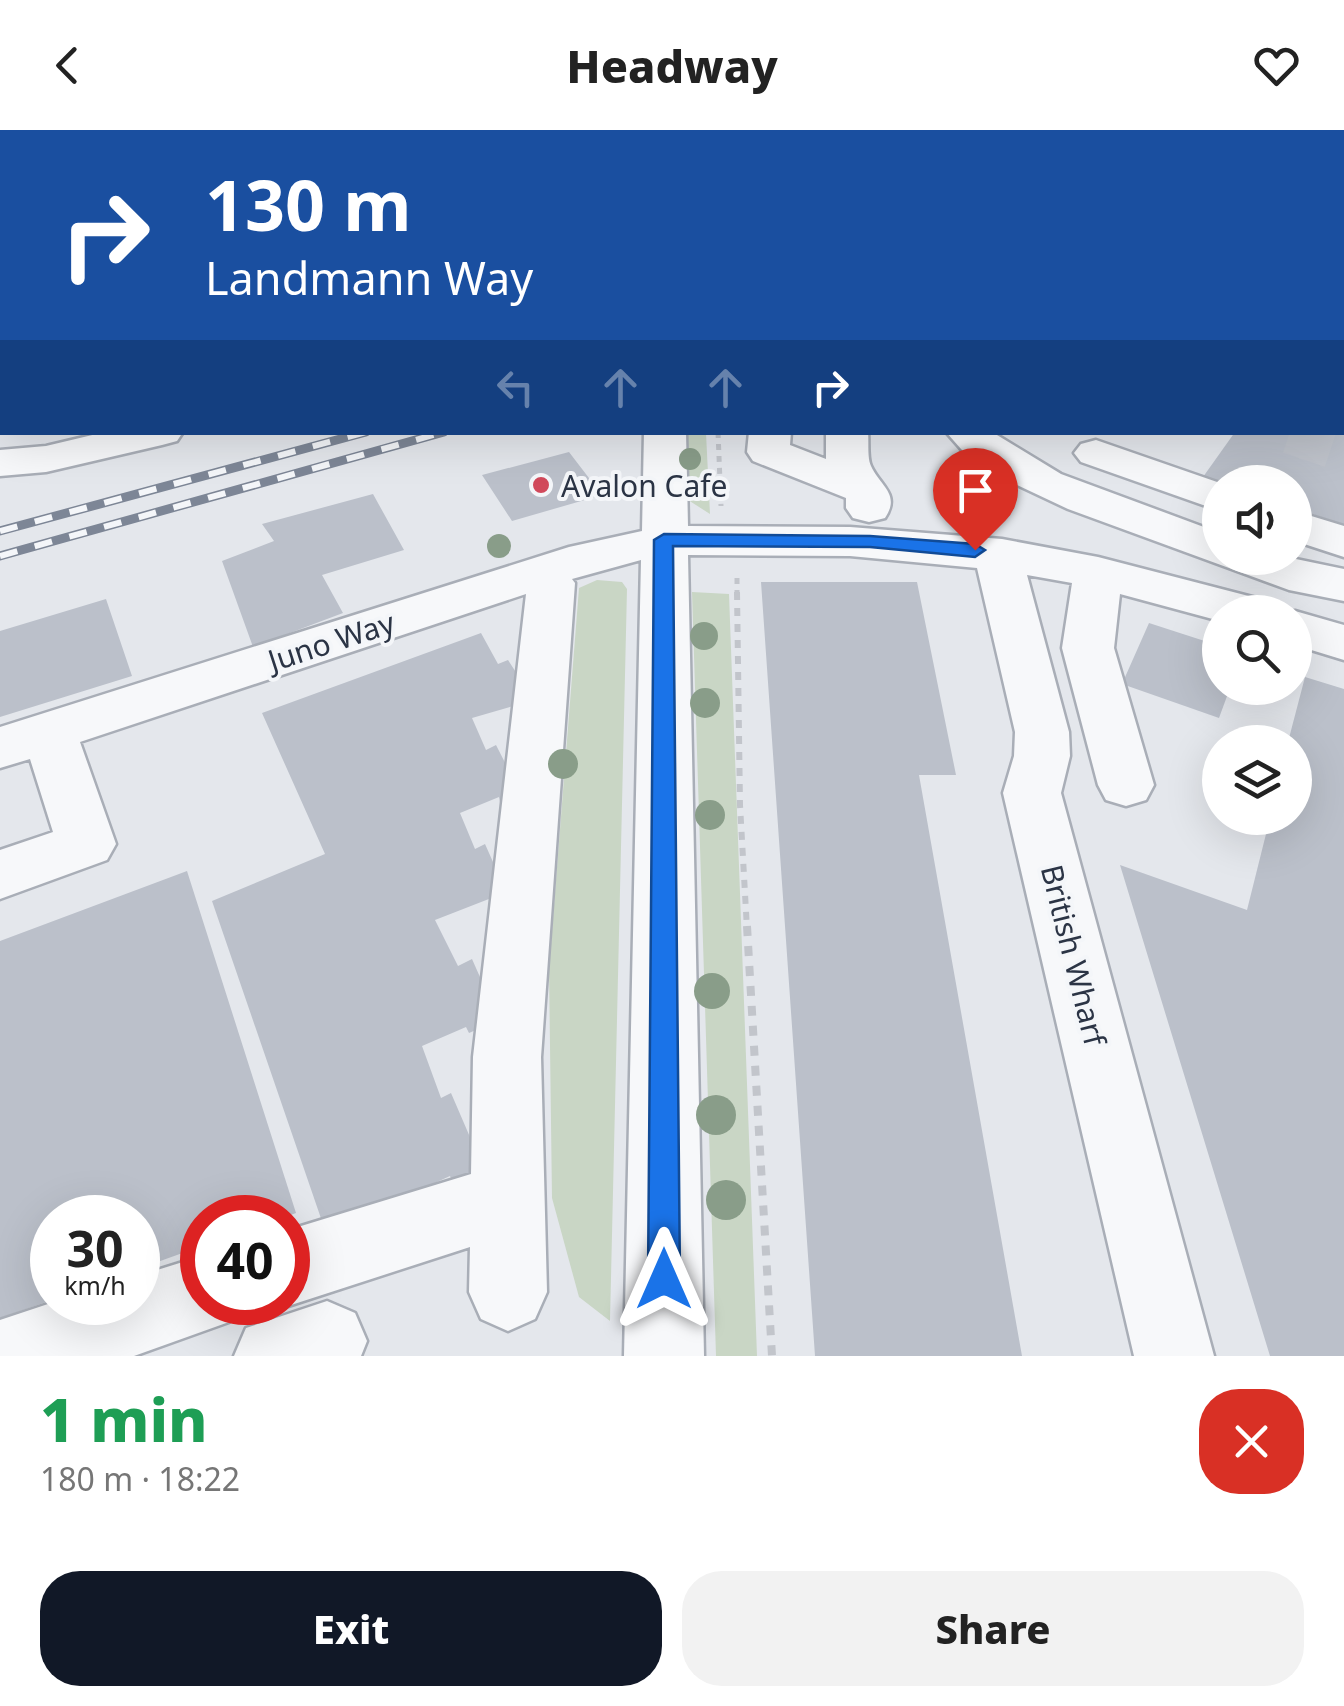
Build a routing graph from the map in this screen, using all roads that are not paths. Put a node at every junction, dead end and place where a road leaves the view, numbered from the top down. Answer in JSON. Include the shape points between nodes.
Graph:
{"nodes":[{"id":1,"x":149,"y":435,"type":"edge"},
{"id":2,"x":665,"y":435,"type":"edge"},
{"id":3,"x":770,"y":435,"type":"edge"},
{"id":4,"x":847,"y":435,"type":"edge"},
{"id":5,"x":969,"y":435,"type":"edge"},
{"id":6,"x":1096,"y":452,"type":"edge"},
{"id":7,"x":0,"y":463,"type":"edge"},
{"id":8,"x":868,"y":491,"type":"junction"},
{"id":9,"x":1202,"y":491,"type":"edge"},
{"id":10,"x":1202,"y":507,"type":"edge"},
{"id":11,"x":1130,"y":516,"type":"junction"},
{"id":12,"x":1312,"y":531,"type":"edge"},
{"id":13,"x":664,"y":540,"type":"junction"},
{"id":14,"x":870,"y":542,"type":"junction"},
{"id":15,"x":1202,"y":542,"type":"edge"},
{"id":16,"x":1344,"y":542,"type":"edge"},
{"id":17,"x":1312,"y":548,"type":"edge"},
{"id":18,"x":1002,"y":554,"type":"junction"},
{"id":19,"x":1344,"y":560,"type":"edge"},
{"id":20,"x":543,"y":572,"type":"junction"},
{"id":21,"x":1098,"y":572,"type":"junction"},
{"id":22,"x":1294,"y":575,"type":"edge"},
{"id":23,"x":1344,"y":585,"type":"edge"},
{"id":24,"x":1202,"y":600,"type":"edge"},
{"id":25,"x":1312,"y":633,"type":"edge"},
{"id":26,"x":1344,"y":643,"type":"edge"},
{"id":27,"x":24,"y":740,"type":"edge"},
{"id":28,"x":1126,"y":785,"type":"dead end"},
{"id":29,"x":0,"y":874,"type":"edge"},
{"id":30,"x":507,"y":1199,"type":"junction"},
{"id":31,"x":310,"y":1261,"type":"edge"},
{"id":32,"x":508,"y":1292,"type":"dead end"},
{"id":33,"x":180,"y":1302,"type":"edge"},
{"id":34,"x":11,"y":1356,"type":"edge"},
{"id":35,"x":664,"y":1356,"type":"edge"},
{"id":36,"x":1174,"y":1356,"type":"edge"}],
"edges":[{"from":1,"to":7,"type":"street"},
{"from":2,"to":13,"type":"street"},
{"from":3,"to":8,"type":"street","via":[[768,452]]},
{"from":4,"to":8,"type":"street","via":[[848,467]]},
{"from":5,"to":11,"type":"street","via":[[1007,466]]},
{"from":6,"to":9,"type":"street"},
{"from":6,"to":10,"type":"street"},
{"from":6,"to":11,"type":"street","via":[[1114,502]]},
{"from":8,"to":14,"type":"street"},
{"from":11,"to":15,"type":"street"},
{"from":12,"to":16,"type":"street"},
{"from":13,"to":14,"type":"street","name":"Juno Way"},
{"from":13,"to":20,"type":"street","name":"Juno Way"},
{"from":13,"to":35,"type":"street"},
{"from":14,"to":18,"type":"street","name":"Juno Way"},
{"from":17,"to":19,"type":"street"},
{"from":18,"to":21,"type":"street","name":"Juno Way"},
{"from":18,"to":36,"type":"street","name":"British Wharf","via":[[1016,640],[1042,732],[1032,793]]},
{"from":20,"to":27,"type":"street","name":"Juno Way"},
{"from":20,"to":30,"type":"street","via":[[551,584],[507,1057]]},
{"from":21,"to":24,"type":"street","name":"Juno Way"},
{"from":21,"to":28,"type":"street","via":[[1088,648]]},
{"from":22,"to":23,"type":"street"},
{"from":25,"to":26,"type":"street"},
{"from":27,"to":29,"type":"street","via":[[86,844]]},
{"from":30,"to":31,"type":"street"},
{"from":30,"to":32,"type":"street"},
{"from":33,"to":34,"type":"street"}]}
